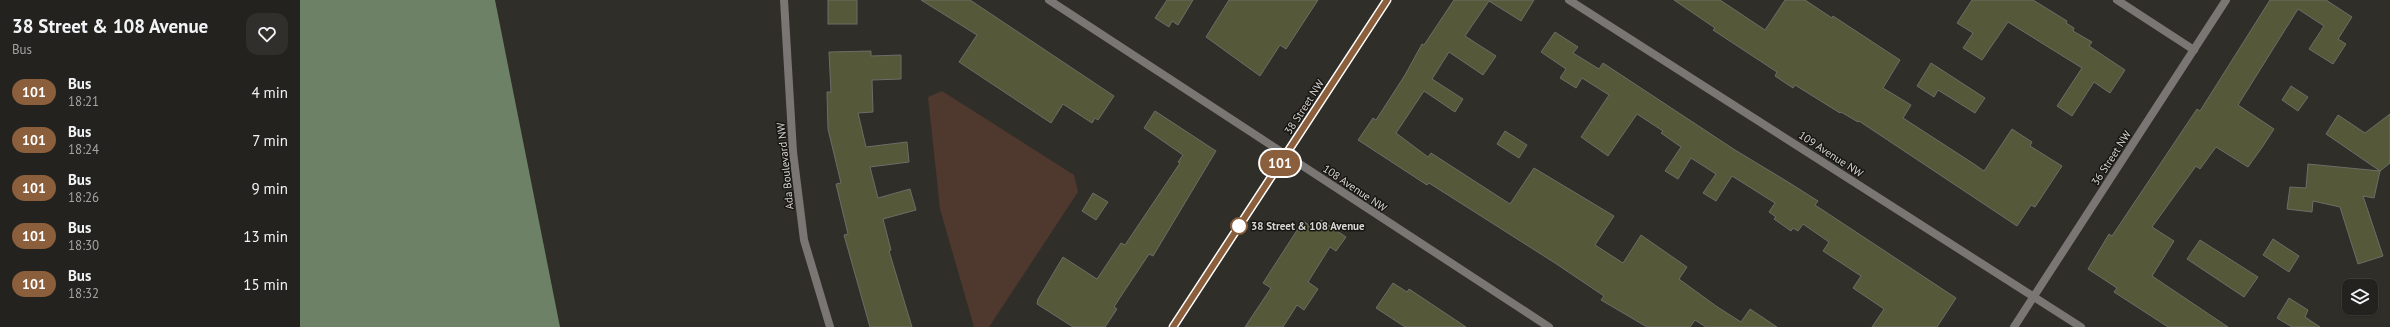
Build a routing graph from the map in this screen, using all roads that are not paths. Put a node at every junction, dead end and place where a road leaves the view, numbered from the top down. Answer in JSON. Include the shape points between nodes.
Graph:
{"nodes":[{"id":1,"x":784,"y":0,"type":"edge"},
{"id":2,"x":1049,"y":0,"type":"edge"},
{"id":3,"x":1387,"y":0,"type":"edge"},
{"id":4,"x":1569,"y":0,"type":"edge"},
{"id":5,"x":2116,"y":0,"type":"edge"},
{"id":6,"x":2226,"y":0,"type":"edge"},
{"id":7,"x":2194,"y":50,"type":"junction"},
{"id":8,"x":1286,"y":155,"type":"junction"},
{"id":9,"x":2034,"y":297,"type":"junction"},
{"id":10,"x":830,"y":327,"type":"edge"},
{"id":11,"x":1173,"y":327,"type":"edge"},
{"id":12,"x":1549,"y":327,"type":"edge"},
{"id":13,"x":2014,"y":327,"type":"edge"},
{"id":14,"x":2081,"y":327,"type":"edge"}],
"edges":[{"from":1,"to":10,"type":"street","name":"Ada Boulevard NW","via":[[793,152],[804,240]]},
{"from":2,"to":8,"type":"street","name":"108 Avenue NW"},
{"from":3,"to":8,"type":"street","name":"38 Street NW"},
{"from":4,"to":9,"type":"street","name":"109 Avenue NW"},
{"from":5,"to":7,"type":"street"},
{"from":6,"to":7,"type":"street","name":"36 Street NW"},
{"from":7,"to":9,"type":"street","name":"36 Street NW"},
{"from":8,"to":11,"type":"street","name":"38 Street NW"},
{"from":8,"to":12,"type":"street","name":"108 Avenue NW"},
{"from":9,"to":13,"type":"street","name":"36 Street NW"},
{"from":9,"to":14,"type":"street","name":"109 Avenue NW"}]}
